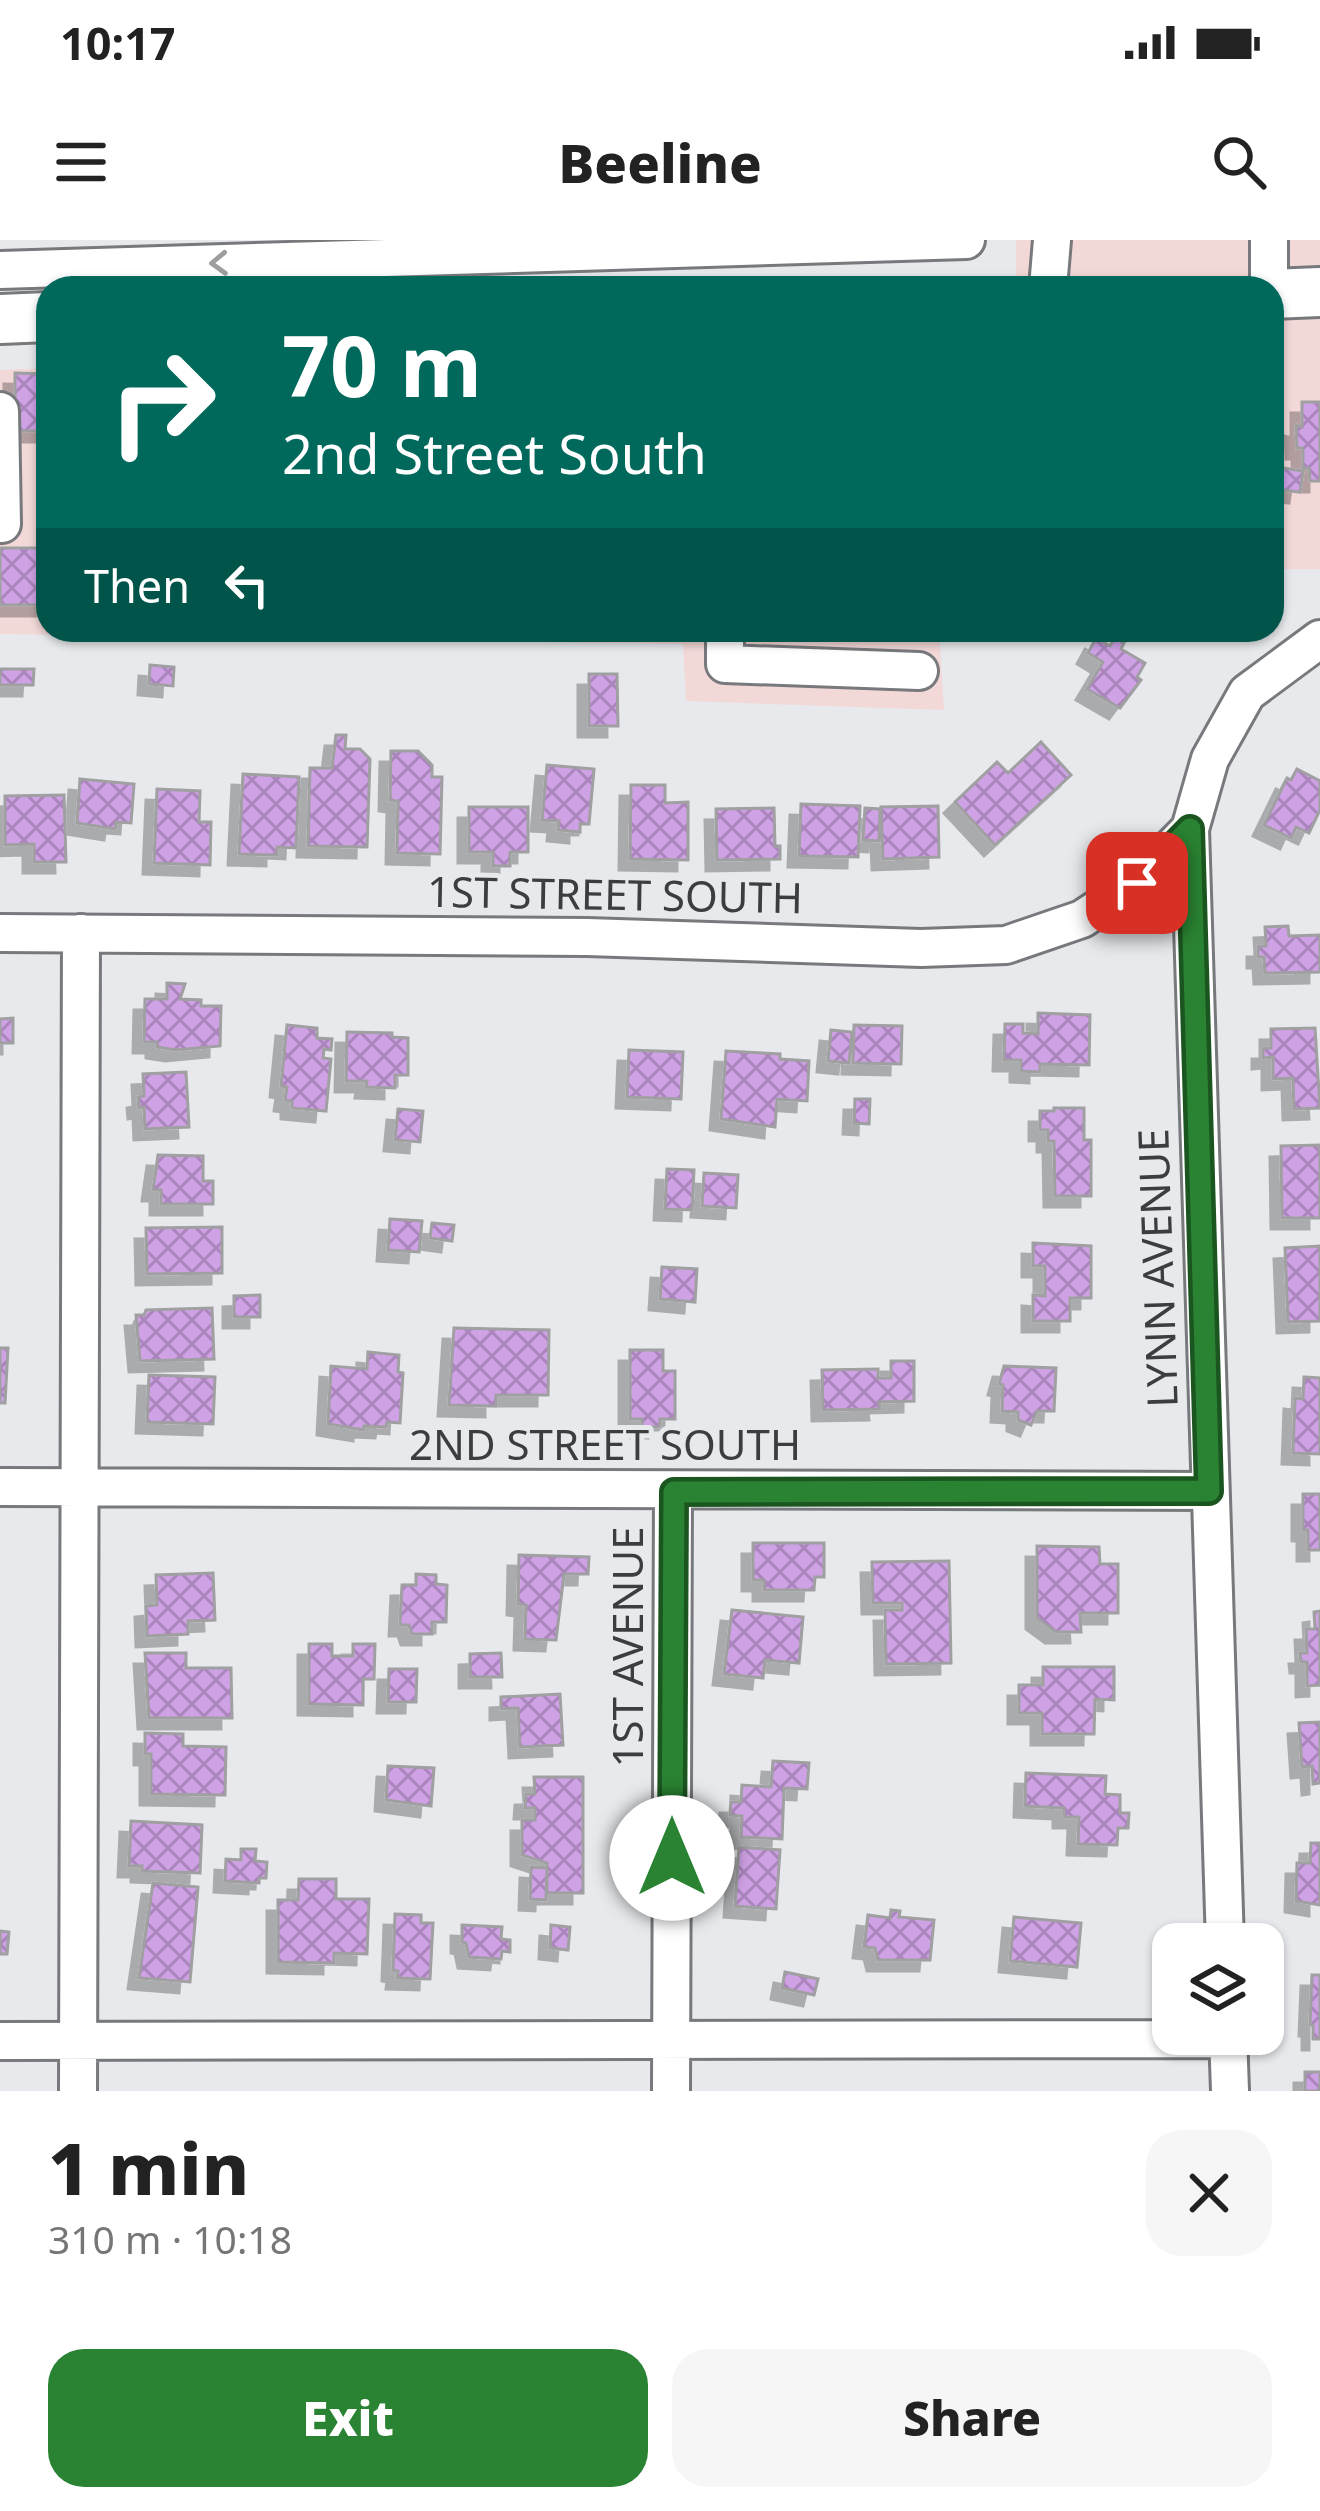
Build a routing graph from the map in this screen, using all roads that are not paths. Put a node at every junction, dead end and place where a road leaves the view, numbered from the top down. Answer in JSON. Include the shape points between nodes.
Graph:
{"nodes":[{"id":1,"x":966,"y":240,"type":"edge"},
{"id":2,"x":1052,"y":240,"type":"edge"},
{"id":3,"x":1269,"y":240,"type":"edge"},
{"id":4,"x":0,"y":270,"type":"edge"},
{"id":5,"x":1049,"y":276,"type":"edge"},
{"id":6,"x":1270,"y":276,"type":"edge"},
{"id":7,"x":1284,"y":291,"type":"edge"},
{"id":8,"x":1320,"y":292,"type":"edge"},
{"id":9,"x":36,"y":318,"type":"edge"},
{"id":10,"x":0,"y":319,"type":"edge"},
{"id":11,"x":0,"y":411,"type":"edge"},
{"id":12,"x":2,"y":524,"type":"edge"},
{"id":13,"x":1320,"y":639,"type":"edge"},
{"id":14,"x":725,"y":642,"type":"edge"},
{"id":15,"x":919,"y":671,"type":"dead end"},
{"id":16,"x":1190,"y":829,"type":"junction"},
{"id":17,"x":0,"y":933,"type":"edge"},
{"id":18,"x":81,"y":933,"type":"junction"},
{"id":19,"x":77,"y":1486,"type":"junction"},
{"id":20,"x":0,"y":1487,"type":"edge"},
{"id":21,"x":1209,"y":1491,"type":"junction"},
{"id":22,"x":674,"y":1492,"type":"junction"},
{"id":23,"x":1224,"y":1923,"type":"edge"},
{"id":24,"x":1152,"y":2038,"type":"edge"},
{"id":25,"x":0,"y":2041,"type":"edge"},
{"id":26,"x":78,"y":2041,"type":"junction"},
{"id":27,"x":671,"y":2042,"type":"junction"},
{"id":28,"x":1229,"y":2055,"type":"edge"},
{"id":29,"x":78,"y":2091,"type":"edge"},
{"id":30,"x":671,"y":2091,"type":"edge"},
{"id":31,"x":1230,"y":2091,"type":"edge"}],
"edges":[{"from":1,"to":4,"type":"street","one_way":true},
{"from":2,"to":5,"type":"street"},
{"from":3,"to":6,"type":"street"},
{"from":7,"to":8,"type":"main road"},
{"from":9,"to":10,"type":"main road"},
{"from":11,"to":12,"type":"street"},
{"from":13,"to":16,"type":"street","name":"LYNN AVENUE","via":[[1247,692],[1210,759]]},
{"from":14,"to":15,"type":"street","via":[[725,664]]},
{"from":16,"to":18,"type":"street","name":"1ST STREET SOUTH","via":[[1137,883],[1082,919],[1006,945]]},
{"from":16,"to":21,"type":"street","name":"LYNN AVENUE"},
{"from":17,"to":18,"type":"street","name":"1ST STREET SOUTH"},
{"from":18,"to":19,"type":"street"},
{"from":19,"to":20,"type":"street","name":"2ND STREET SOUTH"},
{"from":19,"to":22,"type":"street","name":"2ND STREET SOUTH"},
{"from":19,"to":26,"type":"street"},
{"from":21,"to":22,"type":"street","name":"2ND STREET SOUTH"},
{"from":21,"to":23,"type":"street","name":"LYNN AVENUE"},
{"from":22,"to":27,"type":"street","name":"1ST AVENUE"},
{"from":24,"to":27,"type":"street"},
{"from":25,"to":26,"type":"street"},
{"from":26,"to":27,"type":"street"},
{"from":26,"to":29,"type":"street"},
{"from":27,"to":30,"type":"street","name":"1ST AVENUE"},
{"from":28,"to":31,"type":"street"}]}
